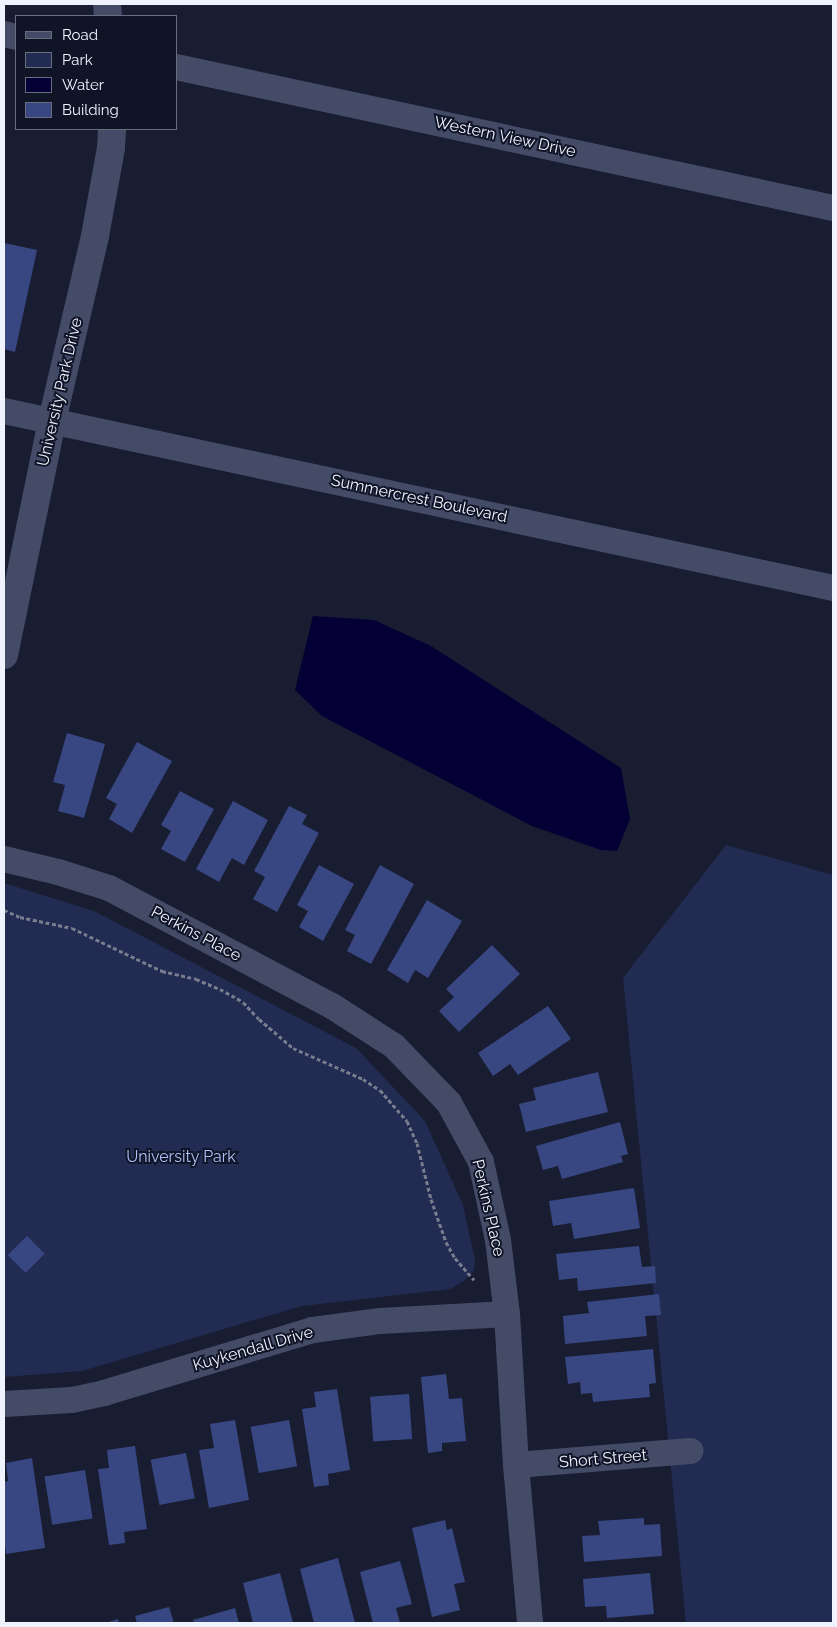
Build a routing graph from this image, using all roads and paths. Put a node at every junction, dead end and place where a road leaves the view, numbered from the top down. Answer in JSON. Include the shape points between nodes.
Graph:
{"nodes":[{"id":1,"x":178,"y":66,"type":"edge"},
{"id":2,"x":112,"y":130,"type":"edge"},
{"id":3,"x":833,"y":208,"type":"edge"},
{"id":4,"x":4,"y":411,"type":"edge"},
{"id":5,"x":52,"y":421,"type":"junction"},
{"id":6,"x":833,"y":588,"type":"edge"},
{"id":7,"x":4,"y":656,"type":"edge"},
{"id":8,"x":4,"y":859,"type":"edge"},
{"id":9,"x":4,"y":910,"type":"edge"},
{"id":10,"x":476,"y":1283,"type":"dead end"},
{"id":11,"x":507,"y":1314,"type":"junction"},
{"id":12,"x":4,"y":1404,"type":"edge"},
{"id":13,"x":690,"y":1451,"type":"dead end"},
{"id":14,"x":516,"y":1465,"type":"junction"},
{"id":15,"x":530,"y":1623,"type":"edge"}],
"edges":[{"from":1,"to":3,"type":"street","name":"Western View Drive"},
{"from":2,"to":5,"type":"street","name":"University Park Drive","via":[[95,236]]},
{"from":4,"to":5,"type":"street","name":"Summercrest Boulevard"},
{"from":5,"to":6,"type":"street","name":"Summercrest Boulevard"},
{"from":5,"to":7,"type":"street","name":"University Park Drive"},
{"from":8,"to":11,"type":"street","name":"Perkins Place","via":[[109,888],[332,1006],[394,1046],[450,1103],[480,1162],[498,1240]]},
{"from":9,"to":10,"type":"path","via":[[20,917],[72,928],[162,972],[196,979],[220,989],[243,1002],[293,1048],[363,1079],[380,1090],[410,1128],[446,1242]]},
{"from":11,"to":12,"type":"street","name":"Kuykendall Drive","via":[[380,1321],[313,1330],[104,1393],[72,1400]]},
{"from":11,"to":14,"type":"street","name":"Perkins Place"},
{"from":13,"to":14,"type":"street","name":"Short Street"},
{"from":14,"to":15,"type":"street","name":"Perkins Place"}]}
